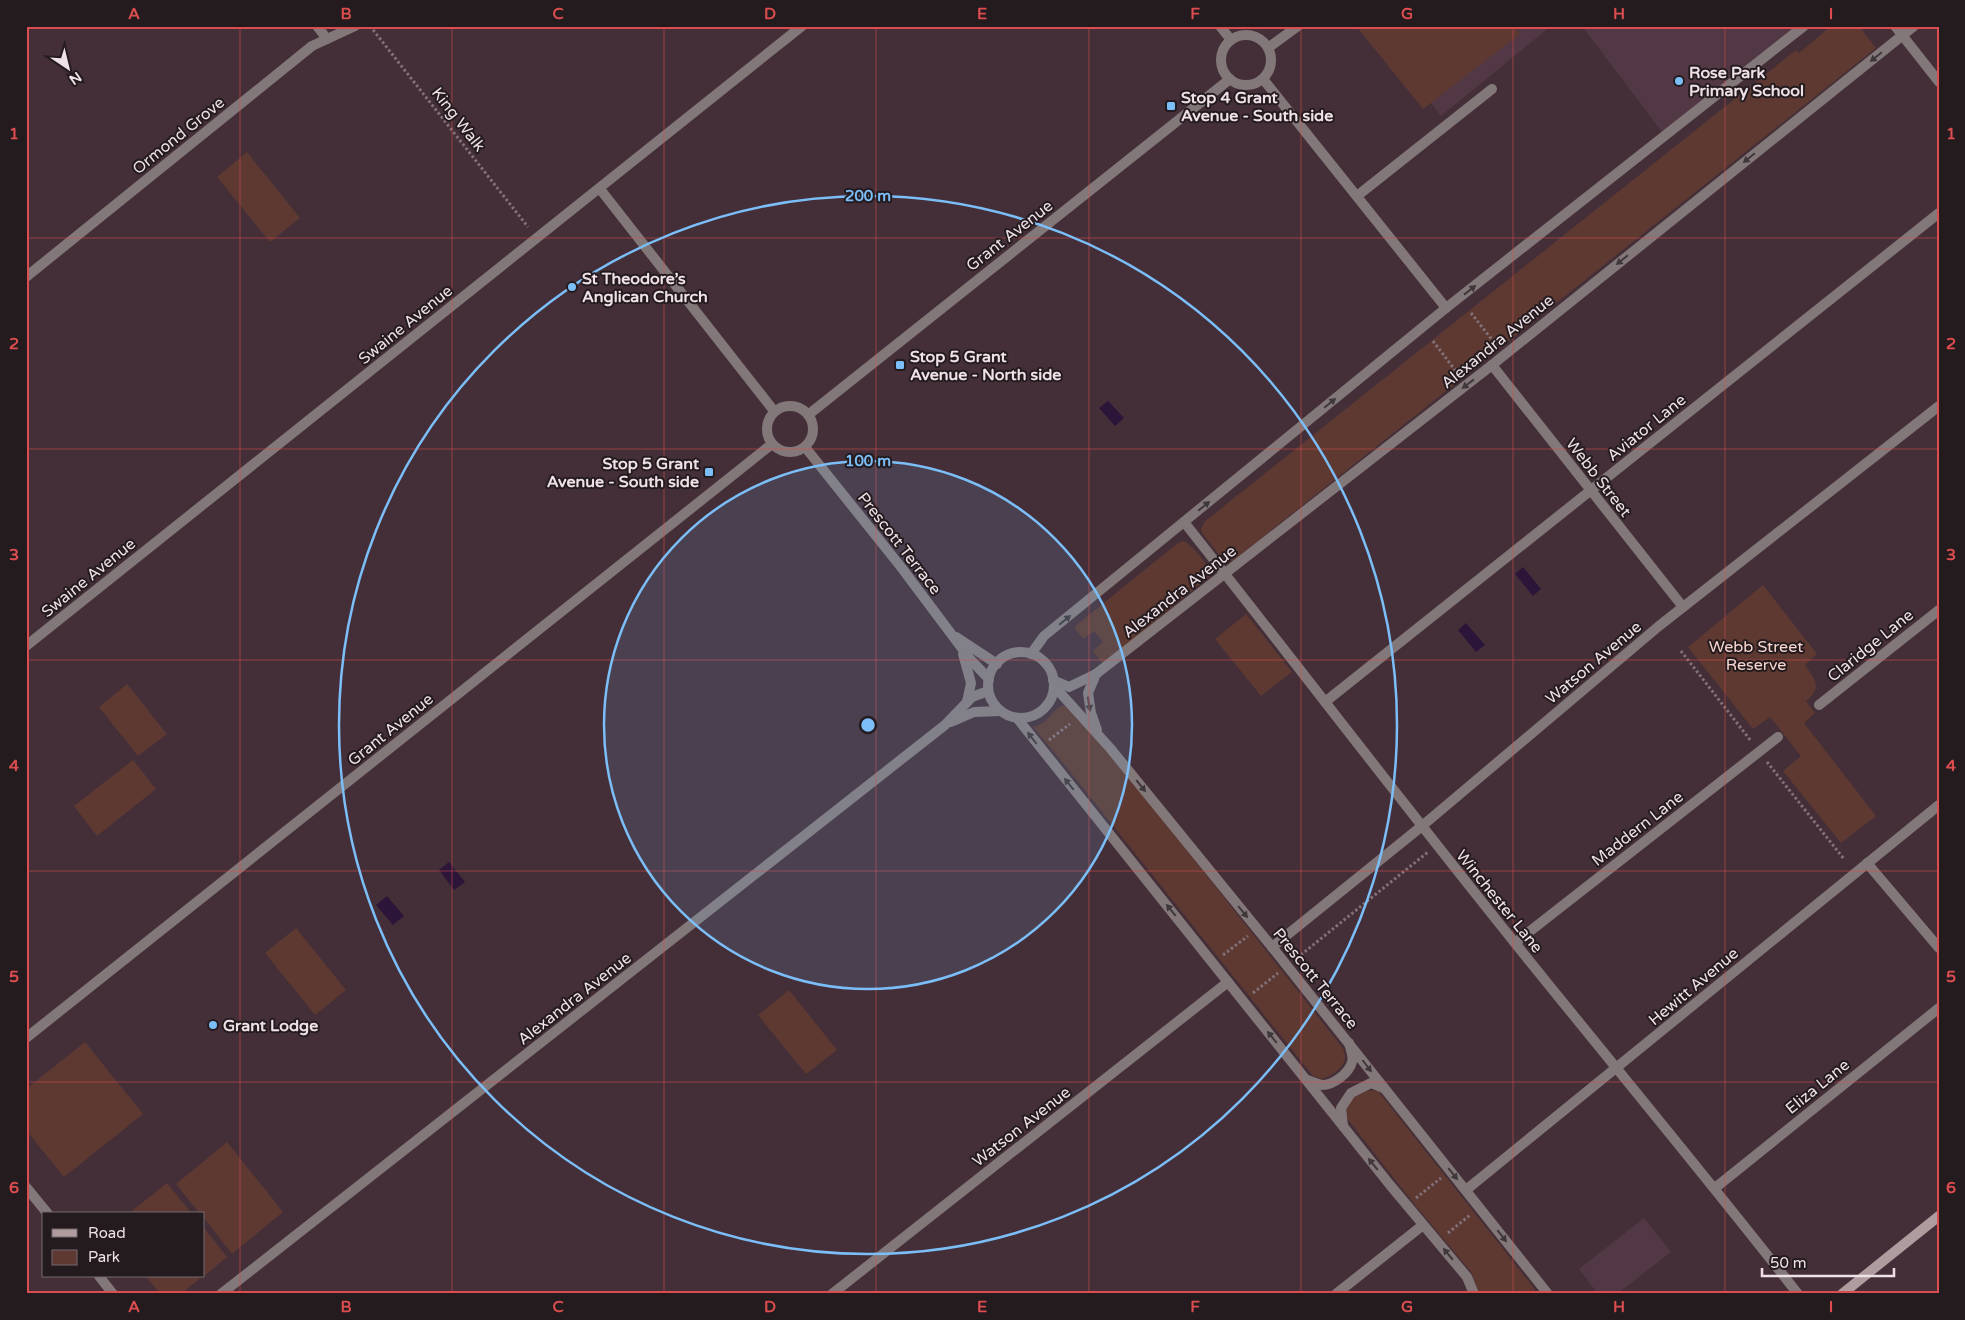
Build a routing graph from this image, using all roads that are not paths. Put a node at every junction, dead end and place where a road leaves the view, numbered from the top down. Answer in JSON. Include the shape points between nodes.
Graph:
{"nodes":[{"id":1,"x":317,"y":26,"type":"edge"},
{"id":2,"x":355,"y":26,"type":"edge"},
{"id":3,"x":802,"y":26,"type":"edge"},
{"id":4,"x":1220,"y":26,"type":"edge"},
{"id":5,"x":1298,"y":26,"type":"edge"},
{"id":6,"x":1804,"y":26,"type":"edge"},
{"id":7,"x":1895,"y":26,"type":"edge"},
{"id":8,"x":1914,"y":26,"type":"edge"},
{"id":9,"x":1902,"y":36,"type":"junction"},
{"id":10,"x":327,"y":39,"type":"junction"},
{"id":11,"x":1231,"y":40,"type":"junction"},
{"id":12,"x":1268,"y":48,"type":"junction"},
{"id":13,"x":1230,"y":79,"type":"junction"},
{"id":14,"x":1263,"y":79,"type":"junction"},
{"id":15,"x":1939,"y":82,"type":"edge"},
{"id":16,"x":1492,"y":89,"type":"dead end"},
{"id":17,"x":600,"y":189,"type":"junction"},
{"id":18,"x":1357,"y":196,"type":"junction"},
{"id":19,"x":1939,"y":213,"type":"edge"},
{"id":20,"x":26,"y":276,"type":"edge"},
{"id":21,"x":1446,"y":308,"type":"junction"},
{"id":22,"x":1492,"y":365,"type":"junction"},
{"id":23,"x":1939,"y":406,"type":"edge"},
{"id":24,"x":774,"y":411,"type":"junction"},
{"id":25,"x":808,"y":415,"type":"junction"},
{"id":26,"x":772,"y":444,"type":"junction"},
{"id":27,"x":805,"y":448,"type":"junction"},
{"id":28,"x":1590,"y":491,"type":"junction"},
{"id":29,"x":1184,"y":522,"type":"junction"},
{"id":30,"x":1226,"y":574,"type":"junction"},
{"id":31,"x":1683,"y":607,"type":"junction"},
{"id":32,"x":1939,"y":610,"type":"edge"},
{"id":33,"x":951,"y":634,"type":"junction"},
{"id":34,"x":26,"y":646,"type":"edge"},
{"id":35,"x":960,"y":646,"type":"junction"},
{"id":36,"x":1031,"y":654,"type":"junction"},
{"id":37,"x":996,"y":664,"type":"junction"},
{"id":38,"x":1096,"y":674,"type":"junction"},
{"id":39,"x":989,"y":680,"type":"junction"},
{"id":40,"x":1053,"y":683,"type":"junction"},
{"id":41,"x":988,"y":691,"type":"junction"},
{"id":42,"x":967,"y":702,"type":"junction"},
{"id":43,"x":1325,"y":702,"type":"junction"},
{"id":44,"x":1819,"y":705,"type":"dead end"},
{"id":45,"x":1000,"y":711,"type":"junction"},
{"id":46,"x":1017,"y":718,"type":"junction"},
{"id":47,"x":945,"y":725,"type":"junction"},
{"id":48,"x":1098,"y":734,"type":"junction"},
{"id":49,"x":1778,"y":737,"type":"dead end"},
{"id":50,"x":1939,"y":805,"type":"edge"},
{"id":51,"x":1422,"y":826,"type":"junction"},
{"id":52,"x":1867,"y":863,"type":"junction"},
{"id":53,"x":1515,"y":943,"type":"junction"},
{"id":54,"x":1272,"y":947,"type":"junction"},
{"id":55,"x":1939,"y":948,"type":"edge"},
{"id":56,"x":1228,"y":982,"type":"junction"},
{"id":57,"x":1939,"y":1008,"type":"edge"},
{"id":58,"x":26,"y":1038,"type":"edge"},
{"id":59,"x":1349,"y":1043,"type":"junction"},
{"id":60,"x":1618,"y":1068,"type":"junction"},
{"id":61,"x":1307,"y":1080,"type":"junction"},
{"id":62,"x":1383,"y":1088,"type":"junction"},
{"id":63,"x":1343,"y":1126,"type":"junction"},
{"id":64,"x":26,"y":1187,"type":"edge"},
{"id":65,"x":1715,"y":1188,"type":"junction"},
{"id":66,"x":1466,"y":1190,"type":"junction"},
{"id":67,"x":46,"y":1212,"type":"edge"},
{"id":68,"x":1939,"y":1216,"type":"edge"},
{"id":69,"x":1423,"y":1225,"type":"junction"},
{"id":70,"x":101,"y":1278,"type":"edge"},
{"id":71,"x":1546,"y":1292,"type":"edge"},
{"id":72,"x":113,"y":1294,"type":"edge"},
{"id":73,"x":222,"y":1294,"type":"edge"},
{"id":74,"x":832,"y":1294,"type":"edge"},
{"id":75,"x":1336,"y":1294,"type":"edge"},
{"id":76,"x":1474,"y":1294,"type":"edge"},
{"id":77,"x":1798,"y":1294,"type":"edge"},
{"id":78,"x":1842,"y":1294,"type":"edge"}],
"edges":[{"from":1,"to":10,"type":"street"},
{"from":2,"to":10,"type":"street","name":"Ormond Grove"},
{"from":3,"to":17,"type":"street","name":"Swaine Avenue"},
{"from":4,"to":11,"type":"street"},
{"from":5,"to":12,"type":"street"},
{"from":21,"to":6,"type":"street","one_way":true},
{"from":7,"to":9,"type":"street"},
{"from":8,"to":9,"type":"street","name":"Alexandra Avenue"},
{"from":9,"to":15,"type":"street"},
{"from":9,"to":22,"type":"street","name":"Alexandra Avenue","one_way":true},
{"from":10,"to":20,"type":"street","name":"Ormond Grove","via":[[312,46]]},
{"from":11,"to":12,"type":"street","via":[[1247,35],[1256,37]]},
{"from":11,"to":13,"type":"street","via":[[1222,56],[1224,72]]},
{"from":12,"to":14,"type":"street","via":[[1271,65]]},
{"from":13,"to":14,"type":"street","via":[[1247,85]]},
{"from":13,"to":25,"type":"street","name":"Grant Avenue"},
{"from":14,"to":18,"type":"street"},
{"from":16,"to":18,"type":"street"},
{"from":17,"to":24,"type":"street"},
{"from":17,"to":34,"type":"street","name":"Swaine Avenue"},
{"from":18,"to":21,"type":"street"},
{"from":19,"to":28,"type":"street","name":"Aviator Lane"},
{"from":29,"to":21,"type":"street","one_way":true},
{"from":22,"to":28,"type":"street","name":"Webb Street"},
{"from":22,"to":30,"type":"street","name":"Alexandra Avenue","one_way":true},
{"from":23,"to":31,"type":"street","name":"Watson Avenue"},
{"from":24,"to":25,"type":"street","via":[[795,407]]},
{"from":24,"to":26,"type":"street","via":[[767,429]]},
{"from":25,"to":27,"type":"street","via":[[812,430]]},
{"from":26,"to":27,"type":"street","via":[[786,452]]},
{"from":26,"to":58,"type":"street","name":"Grant Avenue"},
{"from":27,"to":33,"type":"street","name":"Prescott Terrace"},
{"from":28,"to":31,"type":"street","name":"Webb Street"},
{"from":28,"to":43,"type":"street","name":"Aviator Lane"},
{"from":29,"to":30,"type":"street","name":"Winchester Lane"},
{"from":36,"to":29,"type":"street","one_way":true,"via":[[1044,636]]},
{"from":30,"to":38,"type":"street","name":"Alexandra Avenue"},
{"from":30,"to":43,"type":"street","name":"Winchester Lane"},
{"from":31,"to":51,"type":"street","name":"Watson Avenue"},
{"from":32,"to":44,"type":"street","name":"Claridge Lane"},
{"from":33,"to":35,"type":"street","name":"Prescott Terrace"},
{"from":33,"to":37,"type":"street","name":"Prescott Terrace"},
{"from":35,"to":39,"type":"street","name":"Prescott Terrace"},
{"from":35,"to":42,"type":"street","via":[[970,683]]},
{"from":36,"to":37,"type":"street","via":[[1011,654]]},
{"from":36,"to":40,"type":"street","via":[[1045,664]]},
{"from":37,"to":39,"type":"street"},
{"from":38,"to":40,"type":"street","name":"Alexandra Avenue","via":[[1069,686]]},
{"from":38,"to":48,"type":"street","one_way":true,"via":[[1088,693]]},
{"from":39,"to":41,"type":"street"},
{"from":40,"to":46,"type":"street","via":[[1048,703],[1042,710],[1026,718]]},
{"from":40,"to":48,"type":"street","name":"Prescott Terrace"},
{"from":41,"to":42,"type":"street","name":"Alexandra Avenue"},
{"from":41,"to":45,"type":"street"},
{"from":42,"to":47,"type":"street","name":"Alexandra Avenue"},
{"from":43,"to":51,"type":"street","name":"Winchester Lane"},
{"from":45,"to":46,"type":"street"},
{"from":45,"to":47,"type":"street","name":"Alexandra Avenue","via":[[974,712]]},
{"from":56,"to":46,"type":"street","one_way":true},
{"from":47,"to":73,"type":"street","name":"Alexandra Avenue"},
{"from":48,"to":54,"type":"street","name":"Prescott Terrace","one_way":true},
{"from":49,"to":53,"type":"street","name":"Maddern Lane"},
{"from":50,"to":52,"type":"street","name":"Hewitt Avenue"},
{"from":51,"to":53,"type":"street","name":"Winchester Lane"},
{"from":51,"to":54,"type":"street","name":"Watson Avenue"},
{"from":52,"to":55,"type":"street"},
{"from":52,"to":60,"type":"street","name":"Hewitt Avenue"},
{"from":53,"to":60,"type":"street","name":"Winchester Lane"},
{"from":54,"to":59,"type":"street","name":"Prescott Terrace"},
{"from":61,"to":56,"type":"street","one_way":true},
{"from":56,"to":74,"type":"street","name":"Watson Avenue"},
{"from":57,"to":65,"type":"street","name":"Eliza Lane"},
{"from":59,"to":61,"type":"street","via":[[1353,1061],[1341,1078],[1322,1085]]},
{"from":59,"to":62,"type":"street","name":"Prescott Terrace","one_way":true},
{"from":60,"to":65,"type":"street","name":"Winchester Lane"},
{"from":60,"to":66,"type":"street","name":"Hewitt Avenue"},
{"from":61,"to":63,"type":"street"},
{"from":62,"to":63,"type":"street","via":[[1371,1083],[1351,1093],[1341,1108]]},
{"from":62,"to":66,"type":"street","name":"Prescott Terrace","one_way":true},
{"from":69,"to":63,"type":"street","one_way":true},
{"from":64,"to":67,"type":"street"},
{"from":65,"to":77,"type":"street","name":"Winchester Lane"},
{"from":66,"to":71,"type":"street","name":"Prescott Terrace","one_way":true},
{"from":68,"to":78,"type":"main road"},
{"from":69,"to":75,"type":"street"},
{"from":76,"to":69,"type":"street","one_way":true,"via":[[1467,1277]]},
{"from":70,"to":72,"type":"street"}]}
